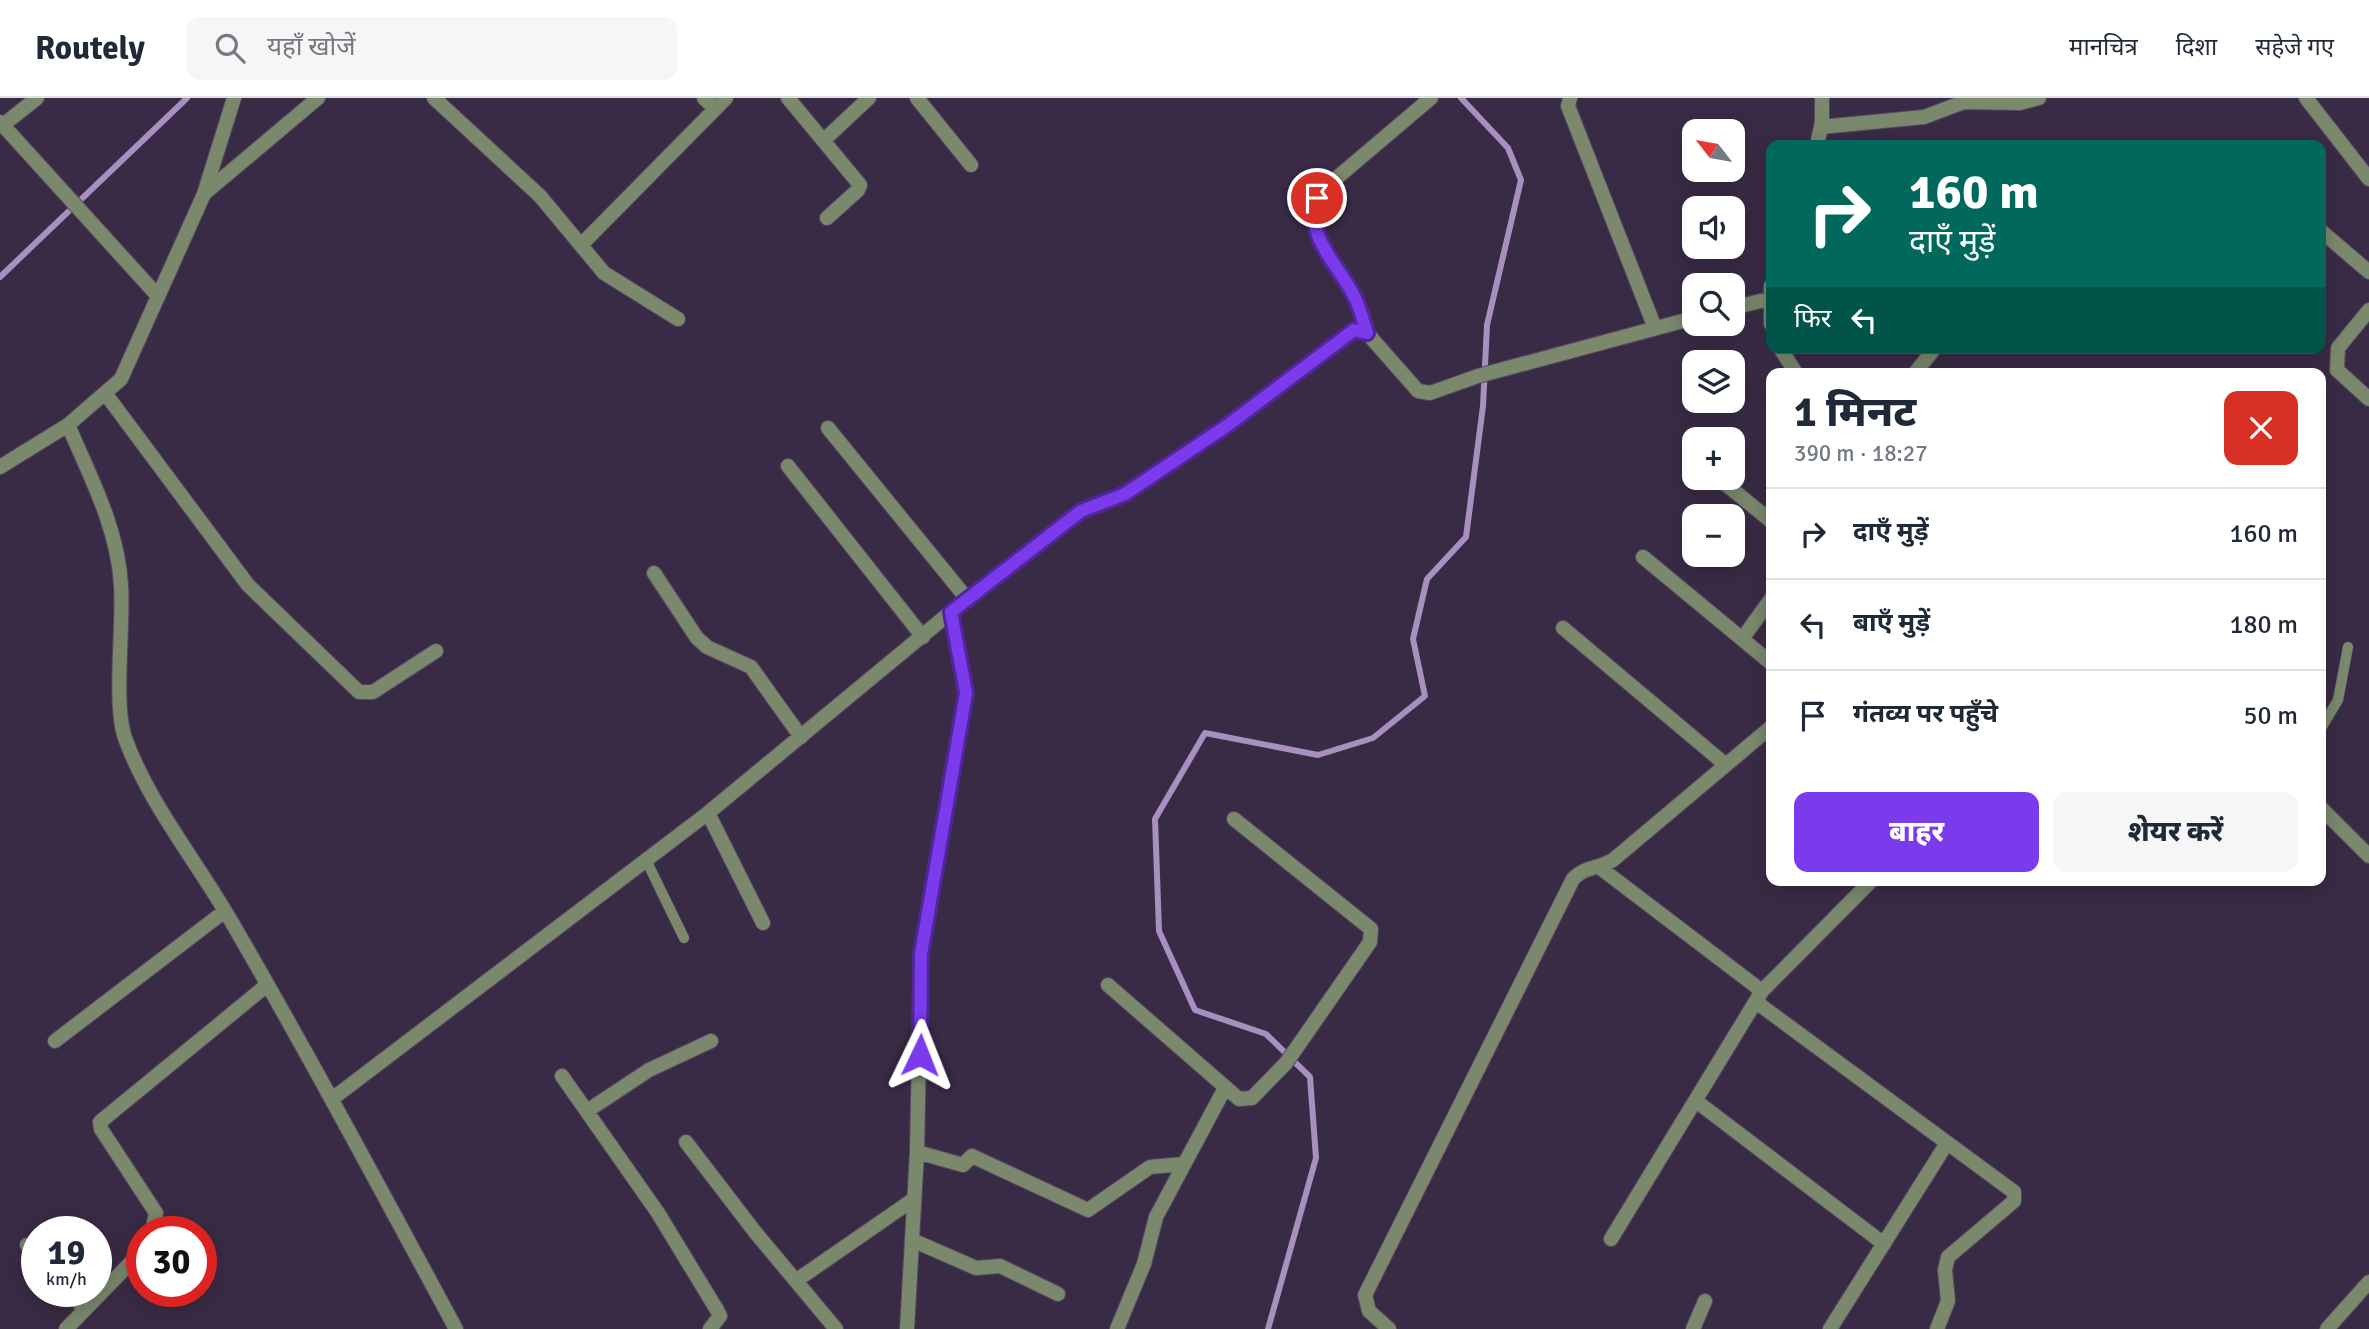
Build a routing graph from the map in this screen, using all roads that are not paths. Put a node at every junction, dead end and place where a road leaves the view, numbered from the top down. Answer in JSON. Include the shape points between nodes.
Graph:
{"nodes":[{"id":1,"x":37,"y":98,"type":"edge"},
{"id":2,"x":234,"y":98,"type":"edge"},
{"id":3,"x":318,"y":98,"type":"edge"},
{"id":4,"x":434,"y":98,"type":"edge"},
{"id":5,"x":704,"y":98,"type":"edge"},
{"id":6,"x":726,"y":98,"type":"edge"},
{"id":7,"x":788,"y":98,"type":"edge"},
{"id":8,"x":869,"y":98,"type":"edge"},
{"id":9,"x":917,"y":98,"type":"edge"},
{"id":10,"x":1431,"y":98,"type":"edge"},
{"id":11,"x":1570,"y":98,"type":"edge"},
{"id":12,"x":1822,"y":98,"type":"edge"},
{"id":13,"x":2039,"y":98,"type":"edge"},
{"id":14,"x":2306,"y":98,"type":"edge"},
{"id":15,"x":715,"y":109,"type":"junction"},
{"id":16,"x":2,"y":124,"type":"edge"},
{"id":17,"x":1821,"y":127,"type":"junction"},
{"id":18,"x":824,"y":140,"type":"junction"},
{"id":19,"x":1817,"y":140,"type":"edge"},
{"id":20,"x":971,"y":165,"type":"dead end"},
{"id":21,"x":2369,"y":179,"type":"edge"},
{"id":22,"x":204,"y":194,"type":"junction"},
{"id":23,"x":827,"y":218,"type":"dead end"},
{"id":24,"x":2326,"y":235,"type":"edge"},
{"id":25,"x":580,"y":245,"type":"junction"},
{"id":26,"x":2369,"y":272,"type":"edge"},
{"id":27,"x":157,"y":295,"type":"junction"},
{"id":28,"x":1766,"y":295,"type":"edge"},
{"id":29,"x":1745,"y":303,"type":"edge"},
{"id":30,"x":2369,"y":310,"type":"edge"},
{"id":31,"x":678,"y":319,"type":"dead end"},
{"id":32,"x":1682,"y":321,"type":"edge"},
{"id":33,"x":1655,"y":328,"type":"junction"},
{"id":34,"x":1367,"y":333,"type":"junction"},
{"id":35,"x":1930,"y":354,"type":"edge"},
{"id":36,"x":1919,"y":368,"type":"edge"},
{"id":37,"x":104,"y":393,"type":"junction"},
{"id":38,"x":2369,"y":399,"type":"edge"},
{"id":39,"x":68,"y":425,"type":"junction"},
{"id":40,"x":828,"y":428,"type":"dead end"},
{"id":41,"x":788,"y":466,"type":"dead end"},
{"id":42,"x":0,"y":467,"type":"edge"},
{"id":43,"x":1733,"y":490,"type":"edge"},
{"id":44,"x":1766,"y":517,"type":"edge"},
{"id":45,"x":1643,"y":558,"type":"dead end"},
{"id":46,"x":654,"y":573,"type":"dead end"},
{"id":47,"x":968,"y":600,"type":"junction"},
{"id":48,"x":1766,"y":606,"type":"edge"},
{"id":49,"x":951,"y":612,"type":"junction"},
{"id":50,"x":1563,"y":628,"type":"dead end"},
{"id":51,"x":923,"y":636,"type":"junction"},
{"id":52,"x":1742,"y":639,"type":"junction"},
{"id":53,"x":2348,"y":647,"type":"dead end"},
{"id":54,"x":436,"y":651,"type":"dead end"},
{"id":55,"x":1766,"y":659,"type":"edge"},
{"id":56,"x":2326,"y":720,"type":"edge"},
{"id":57,"x":1766,"y":731,"type":"edge"},
{"id":58,"x":801,"y":737,"type":"junction"},
{"id":59,"x":1726,"y":765,"type":"junction"},
{"id":60,"x":708,"y":813,"type":"junction"},
{"id":61,"x":2326,"y":813,"type":"edge"},
{"id":62,"x":1234,"y":819,"type":"dead end"},
{"id":63,"x":2369,"y":856,"type":"edge"},
{"id":64,"x":646,"y":860,"type":"junction"},
{"id":65,"x":1599,"y":867,"type":"junction"},
{"id":66,"x":1866,"y":886,"type":"edge"},
{"id":67,"x":225,"y":911,"type":"junction"},
{"id":68,"x":763,"y":923,"type":"dead end"},
{"id":69,"x":684,"y":938,"type":"dead end"},
{"id":70,"x":267,"y":985,"type":"junction"},
{"id":71,"x":1108,"y":985,"type":"dead end"},
{"id":72,"x":1759,"y":997,"type":"junction"},
{"id":73,"x":55,"y":1041,"type":"dead end"},
{"id":74,"x":711,"y":1041,"type":"dead end"},
{"id":75,"x":562,"y":1076,"type":"dead end"},
{"id":76,"x":1225,"y":1088,"type":"junction"},
{"id":77,"x":332,"y":1098,"type":"junction"},
{"id":78,"x":1696,"y":1101,"type":"junction"},
{"id":79,"x":587,"y":1111,"type":"junction"},
{"id":80,"x":686,"y":1142,"type":"dead end"},
{"id":81,"x":1947,"y":1143,"type":"junction"},
{"id":82,"x":917,"y":1152,"type":"junction"},
{"id":83,"x":1184,"y":1164,"type":"junction"},
{"id":84,"x":914,"y":1199,"type":"junction"},
{"id":85,"x":155,"y":1216,"type":"edge"},
{"id":86,"x":1611,"y":1239,"type":"dead end"},
{"id":87,"x":912,"y":1240,"type":"junction"},
{"id":88,"x":1884,"y":1244,"type":"junction"},
{"id":89,"x":126,"y":1268,"type":"edge"},
{"id":90,"x":797,"y":1280,"type":"junction"},
{"id":91,"x":2369,"y":1282,"type":"edge"},
{"id":92,"x":1058,"y":1294,"type":"dead end"},
{"id":93,"x":1706,"y":1301,"type":"dead end"},
{"id":94,"x":82,"y":1307,"type":"edge"},
{"id":95,"x":85,"y":1310,"type":"junction"},
{"id":96,"x":66,"y":1329,"type":"edge"},
{"id":97,"x":456,"y":1329,"type":"edge"},
{"id":98,"x":710,"y":1329,"type":"edge"},
{"id":99,"x":836,"y":1329,"type":"edge"},
{"id":100,"x":907,"y":1329,"type":"edge"},
{"id":101,"x":1116,"y":1329,"type":"edge"},
{"id":102,"x":1389,"y":1329,"type":"edge"},
{"id":103,"x":1692,"y":1329,"type":"edge"},
{"id":104,"x":1830,"y":1329,"type":"edge"},
{"id":105,"x":1937,"y":1329,"type":"edge"},
{"id":106,"x":2327,"y":1329,"type":"edge"}],
"edges":[{"from":1,"to":16,"type":"street"},
{"from":2,"to":22,"type":"street"},
{"from":3,"to":22,"type":"street"},
{"from":4,"to":25,"type":"street","via":[[540,196]]},
{"from":5,"to":15,"type":"street"},
{"from":6,"to":15,"type":"street"},
{"from":7,"to":18,"type":"street"},
{"from":8,"to":18,"type":"street"},
{"from":9,"to":20,"type":"street"},
{"from":10,"to":34,"type":"street","via":[[1326,187],[1312,211],[1316,234],[1355,298]]},
{"from":11,"to":33,"type":"street","via":[[1568,106]]},
{"from":12,"to":17,"type":"street"},
{"from":13,"to":17,"type":"street","via":[[2020,103],[1964,102],[1924,117]]},
{"from":14,"to":21,"type":"street"},
{"from":15,"to":25,"type":"street"},
{"from":16,"to":27,"type":"street"},
{"from":17,"to":19,"type":"street"},
{"from":18,"to":23,"type":"street","via":[[860,185]]},
{"from":22,"to":27,"type":"street"},
{"from":24,"to":26,"type":"street"},
{"from":25,"to":31,"type":"street","via":[[613,280]]},
{"from":27,"to":37,"type":"street","via":[[121,379]]},
{"from":28,"to":29,"type":"street"},
{"from":30,"to":38,"type":"street","via":[[2338,348],[2337,370]]},
{"from":32,"to":33,"type":"street"},
{"from":33,"to":34,"type":"street","via":[[1430,393],[1418,391]]},
{"from":34,"to":47,"type":"street","via":[[1354,330],[1228,425],[1125,494],[1081,511]]},
{"from":35,"to":36,"type":"street"},
{"from":37,"to":39,"type":"street"},
{"from":37,"to":54,"type":"street","via":[[253,591],[359,692],[373,692]]},
{"from":39,"to":42,"type":"street"},
{"from":39,"to":67,"type":"street","via":[[112,530],[117,556],[124,734],[135,763]]},
{"from":40,"to":47,"type":"street"},
{"from":41,"to":51,"type":"street"},
{"from":43,"to":44,"type":"street"},
{"from":45,"to":52,"type":"street"},
{"from":46,"to":58,"type":"street","via":[[697,638],[751,667]]},
{"from":47,"to":49,"type":"street"},
{"from":48,"to":52,"type":"street"},
{"from":49,"to":51,"type":"street"},
{"from":49,"to":82,"type":"street","via":[[966,693],[921,954]]},
{"from":50,"to":59,"type":"street"},
{"from":51,"to":58,"type":"street"},
{"from":52,"to":55,"type":"street"},
{"from":53,"to":56,"type":"lane","via":[[2338,700]]},
{"from":57,"to":59,"type":"street"},
{"from":58,"to":60,"type":"street"},
{"from":59,"to":65,"type":"street"},
{"from":60,"to":64,"type":"street"},
{"from":60,"to":68,"type":"street"},
{"from":61,"to":63,"type":"street"},
{"from":62,"to":76,"type":"street","via":[[1371,929],[1370,942],[1286,1063],[1252,1098],[1239,1099]]},
{"from":64,"to":69,"type":"lane"},
{"from":64,"to":77,"type":"street"},
{"from":65,"to":72,"type":"street"},
{"from":65,"to":102,"type":"street","via":[[1587,868],[1573,879],[1365,1295],[1368,1311]]},
{"from":66,"to":72,"type":"street"},
{"from":67,"to":70,"type":"street"},
{"from":67,"to":73,"type":"street"},
{"from":70,"to":77,"type":"street"},
{"from":70,"to":85,"type":"street","via":[[100,1122]]},
{"from":71,"to":76,"type":"street"},
{"from":72,"to":78,"type":"street"},
{"from":72,"to":81,"type":"street"},
{"from":74,"to":79,"type":"street","via":[[649,1070]]},
{"from":75,"to":79,"type":"street"},
{"from":76,"to":83,"type":"street"},
{"from":77,"to":97,"type":"street"},
{"from":78,"to":86,"type":"street"},
{"from":78,"to":88,"type":"street"},
{"from":79,"to":98,"type":"street","via":[[658,1213],[717,1310],[720,1316]]},
{"from":80,"to":90,"type":"street"},
{"from":81,"to":88,"type":"street"},
{"from":81,"to":105,"type":"street","via":[[2016,1196],[1948,1257],[1948,1301]]},
{"from":82,"to":83,"type":"street","via":[[963,1165],[972,1156],[1088,1210],[1150,1167]]},
{"from":82,"to":84,"type":"street"},
{"from":83,"to":101,"type":"street","via":[[1156,1217],[1144,1264]]},
{"from":84,"to":87,"type":"street"},
{"from":84,"to":90,"type":"street"},
{"from":87,"to":92,"type":"street","via":[[976,1268],[1000,1266]]},
{"from":87,"to":100,"type":"street"},
{"from":88,"to":104,"type":"street"},
{"from":89,"to":95,"type":"street"},
{"from":90,"to":99,"type":"street"},
{"from":91,"to":106,"type":"street"},
{"from":93,"to":103,"type":"street"},
{"from":94,"to":95,"type":"street"},
{"from":95,"to":96,"type":"street"}]}
